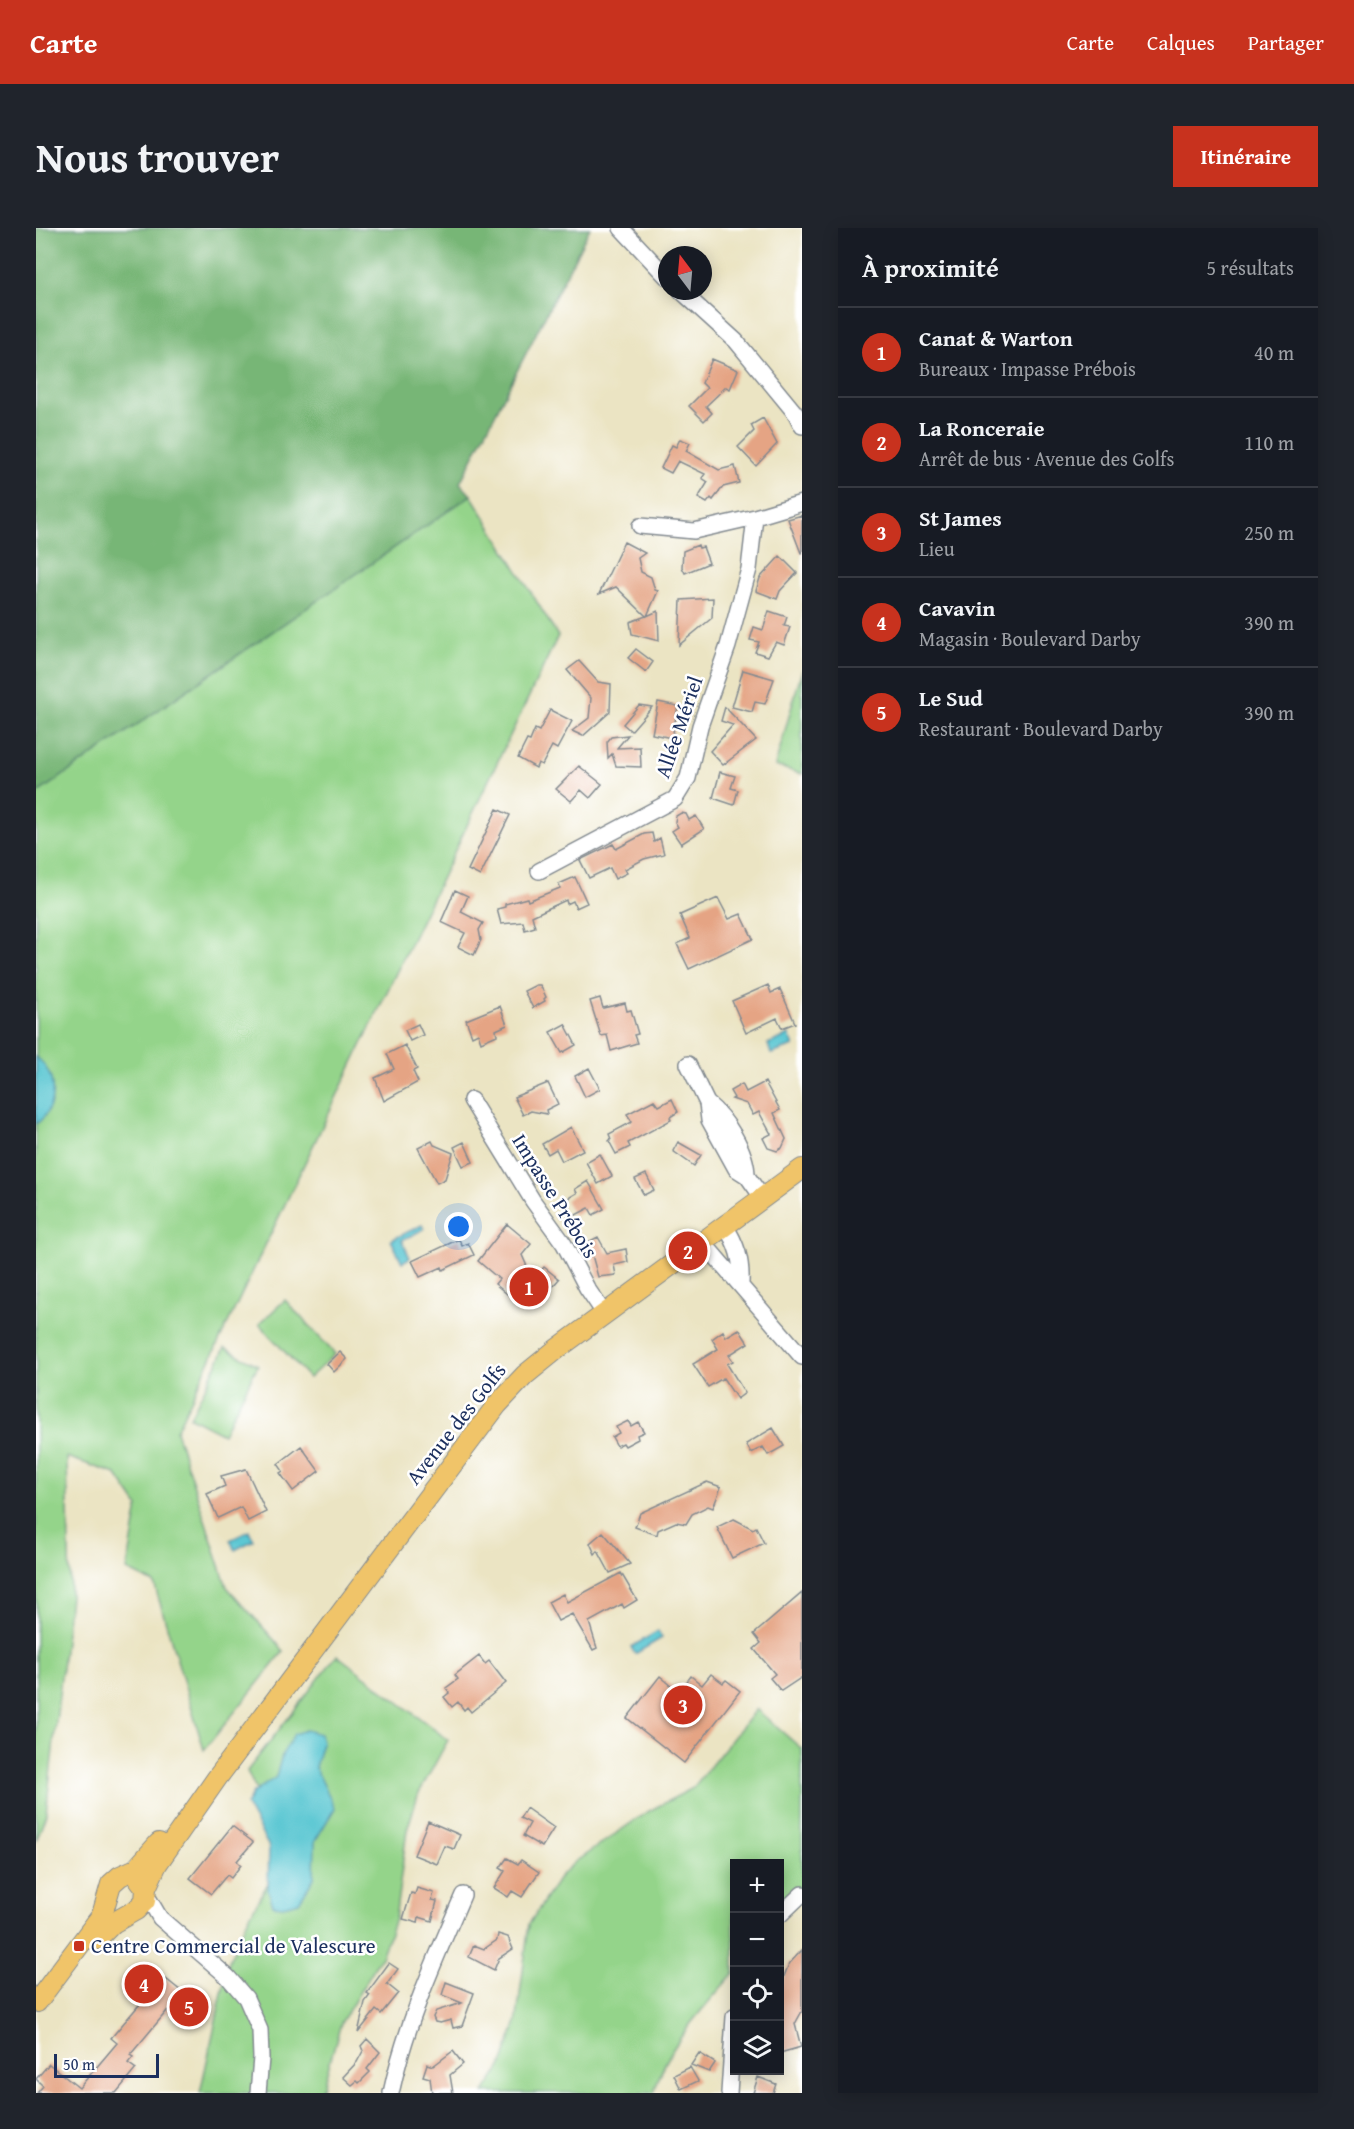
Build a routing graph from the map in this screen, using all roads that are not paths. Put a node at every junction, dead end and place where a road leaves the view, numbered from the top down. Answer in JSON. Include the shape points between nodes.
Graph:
{"nodes":[{"id":1,"x":621,"y":228,"type":"edge"},
{"id":2,"x":658,"y":267,"type":"edge"},
{"id":3,"x":691,"y":300,"type":"edge"},
{"id":4,"x":802,"y":426,"type":"edge"},
{"id":5,"x":802,"y":503,"type":"edge"},
{"id":6,"x":756,"y":518,"type":"junction"},
{"id":7,"x":640,"y":526,"type":"dead end"},
{"id":8,"x":539,"y":871,"type":"dead end"},
{"id":9,"x":688,"y":1064,"type":"dead end"},
{"id":10,"x":471,"y":1100,"type":"dead end"},
{"id":11,"x":802,"y":1169,"type":"edge"},
{"id":12,"x":762,"y":1197,"type":"junction"},
{"id":13,"x":724,"y":1224,"type":"junction"},
{"id":14,"x":702,"y":1241,"type":"junction"},
{"id":15,"x":741,"y":1283,"type":"junction"},
{"id":16,"x":604,"y":1313,"type":"junction"},
{"id":17,"x":802,"y":1357,"type":"edge"},
{"id":18,"x":217,"y":1778,"type":"junction"},
{"id":19,"x":126,"y":1874,"type":"junction"},
{"id":20,"x":802,"y":1894,"type":"edge"},
{"id":21,"x":463,"y":1895,"type":"dead end"},
{"id":22,"x":109,"y":1896,"type":"junction"},
{"id":23,"x":139,"y":1901,"type":"junction"},
{"id":24,"x":783,"y":1913,"type":"edge"},
{"id":25,"x":36,"y":2002,"type":"edge"},
{"id":26,"x":735,"y":2021,"type":"edge"},
{"id":27,"x":258,"y":2093,"type":"edge"},
{"id":28,"x":391,"y":2093,"type":"edge"},
{"id":29,"x":729,"y":2093,"type":"edge"}],
"edges":[{"from":1,"to":2,"type":"street"},
{"from":3,"to":4,"type":"street","via":[[736,342]]},
{"from":5,"to":6,"type":"street"},
{"from":6,"to":7,"type":"street","via":[[694,531]]},
{"from":6,"to":8,"type":"street","name":"Allée Mériel","via":[[748,569],[728,646],[700,726],[688,778],[675,799]]},
{"from":9,"to":12,"type":"street","via":[[707,1103],[719,1112],[747,1162],[747,1176]]},
{"from":10,"to":16,"type":"street","name":"Impasse Prébois"},
{"from":11,"to":12,"type":"main road","name":"Avenue des Golfs"},
{"from":12,"to":13,"type":"main road","name":"Avenue des Golfs"},
{"from":13,"to":14,"type":"main road","name":"Avenue des Golfs"},
{"from":13,"to":15,"type":"street","via":[[736,1241],[742,1264]]},
{"from":14,"to":15,"type":"street"},
{"from":14,"to":16,"type":"main road","name":"Avenue des Golfs"},
{"from":15,"to":17,"type":"street"},
{"from":16,"to":18,"type":"main road","name":"Avenue des Golfs","via":[[525,1375],[498,1405]]},
{"from":18,"to":19,"type":"main road","name":"Avenue des Golfs","via":[[147,1859]]},
{"from":18,"to":23,"type":"main road","name":"Avenue des Golfs","via":[[157,1864]]},
{"from":19,"to":22,"type":"main road","via":[[111,1884]]},
{"from":19,"to":23,"type":"main road","via":[[138,1878]]},
{"from":20,"to":24,"type":"street"},
{"from":21,"to":28,"type":"street","via":[[421,1990]]},
{"from":22,"to":23,"type":"main road","via":[[119,1910]]},
{"from":22,"to":25,"type":"main road","name":"Avenue des Golfs","via":[[102,1915]]},
{"from":23,"to":25,"type":"main road","name":"Avenue des Golfs"},
{"from":23,"to":27,"type":"street","via":[[228,1977],[246,1998],[260,2030]]},
{"from":26,"to":29,"type":"street"}]}
